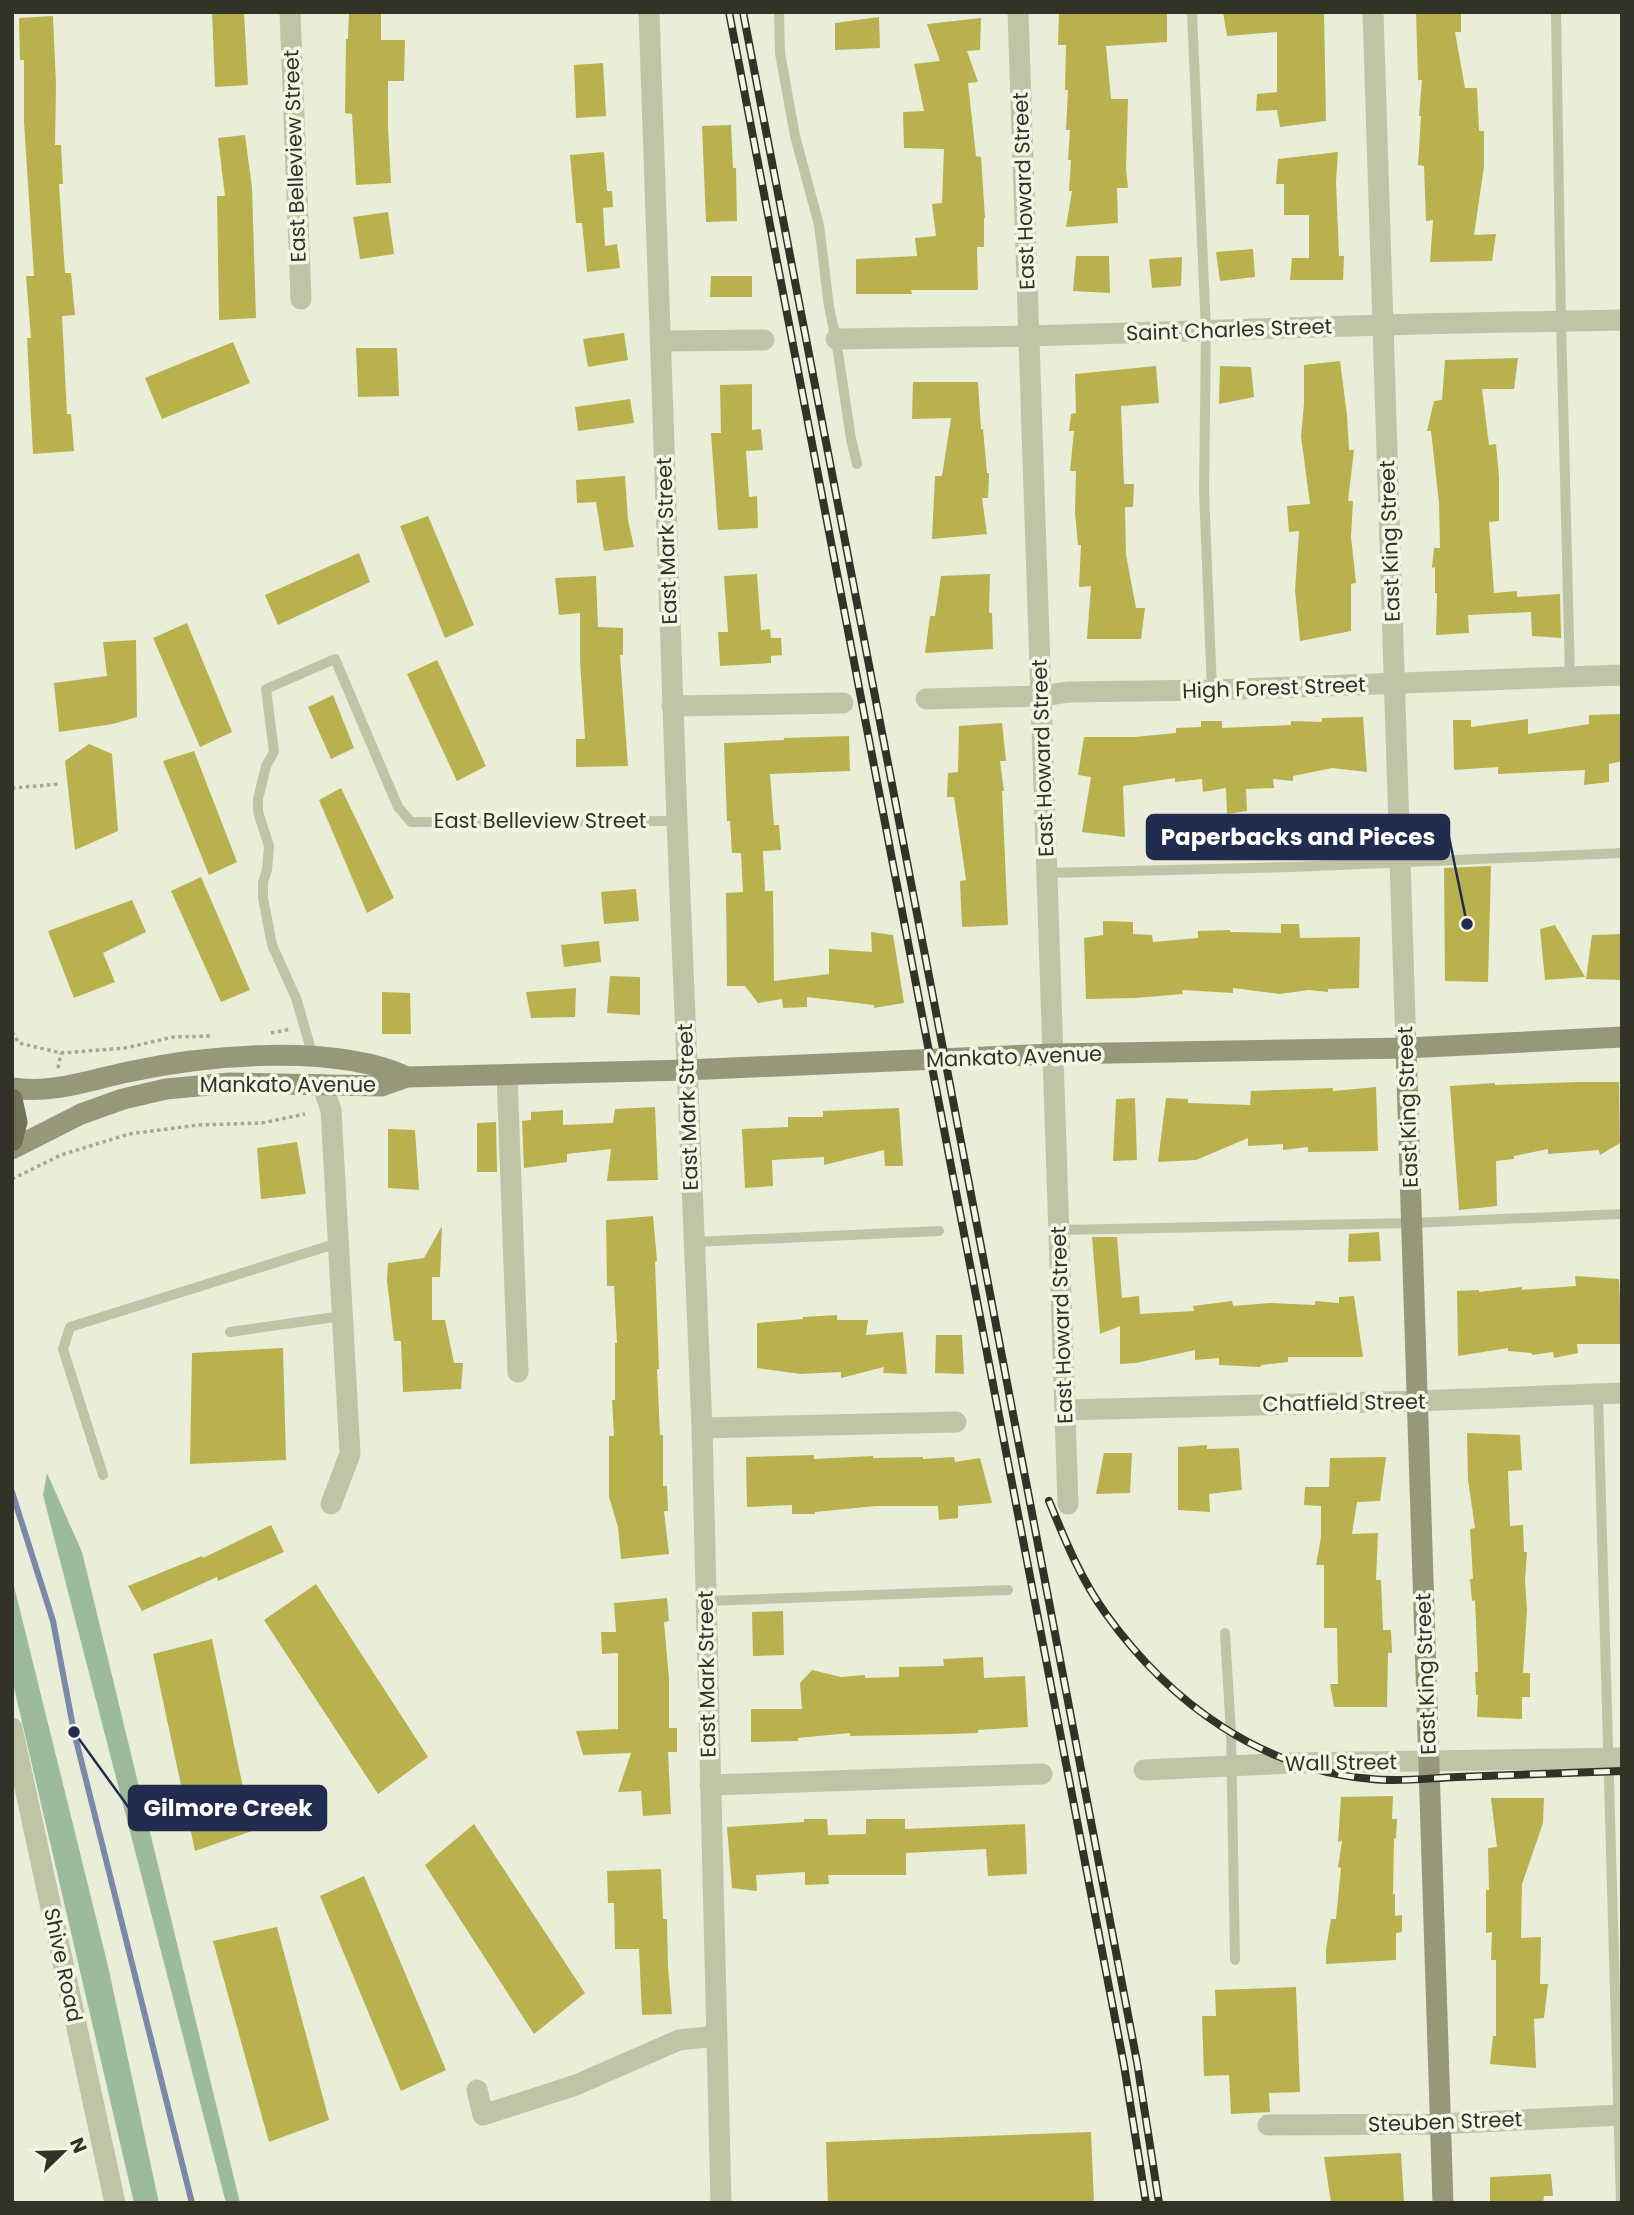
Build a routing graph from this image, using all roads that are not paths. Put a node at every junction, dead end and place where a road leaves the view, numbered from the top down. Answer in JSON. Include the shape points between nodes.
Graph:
{"nodes":[{"id":1,"x":290,"y":12,"type":"edge"},
{"id":2,"x":649,"y":12,"type":"edge"},
{"id":3,"x":779,"y":12,"type":"edge"},
{"id":4,"x":1018,"y":12,"type":"edge"},
{"id":5,"x":1192,"y":12,"type":"edge"},
{"id":6,"x":1373,"y":12,"type":"edge"},
{"id":7,"x":1556,"y":12,"type":"edge"},
{"id":8,"x":301,"y":299,"type":"dead end"},
{"id":9,"x":1622,"y":320,"type":"edge"},
{"id":10,"x":1561,"y":321,"type":"junction"},
{"id":11,"x":1383,"y":325,"type":"junction"},
{"id":12,"x":1206,"y":331,"type":"junction"},
{"id":13,"x":1029,"y":337,"type":"junction"},
{"id":14,"x":836,"y":339,"type":"junction"},
{"id":15,"x":764,"y":340,"type":"dead end"},
{"id":16,"x":660,"y":341,"type":"junction"},
{"id":17,"x":857,"y":464,"type":"dead end"},
{"id":18,"x":1622,"y":675,"type":"edge"},
{"id":19,"x":1570,"y":677,"type":"junction"},
{"id":20,"x":1394,"y":684,"type":"junction"},
{"id":21,"x":1212,"y":690,"type":"junction"},
{"id":22,"x":1041,"y":696,"type":"junction"},
{"id":23,"x":926,"y":699,"type":"dead end"},
{"id":24,"x":843,"y":703,"type":"dead end"},
{"id":25,"x":673,"y":706,"type":"junction"},
{"id":26,"x":677,"y":821,"type":"junction"},
{"id":27,"x":1622,"y":853,"type":"edge"},
{"id":28,"x":1400,"y":862,"type":"junction"},
{"id":29,"x":1047,"y":873,"type":"junction"},
{"id":30,"x":1622,"y":1037,"type":"edge"},
{"id":31,"x":1406,"y":1048,"type":"junction"},
{"id":32,"x":1053,"y":1054,"type":"junction"},
{"id":33,"x":313,"y":1056,"type":"junction"},
{"id":34,"x":686,"y":1070,"type":"junction"},
{"id":35,"x":507,"y":1075,"type":"junction"},
{"id":36,"x":407,"y":1077,"type":"junction"},
{"id":37,"x":323,"y":1084,"type":"junction"},
{"id":38,"x":12,"y":1088,"type":"edge"},
{"id":39,"x":12,"y":1099,"type":"edge"},
{"id":40,"x":12,"y":1141,"type":"edge"},
{"id":41,"x":12,"y":1149,"type":"edge"},
{"id":42,"x":1622,"y":1214,"type":"edge"},
{"id":43,"x":1412,"y":1223,"type":"junction"},
{"id":44,"x":1059,"y":1230,"type":"junction"},
{"id":45,"x":939,"y":1231,"type":"dead end"},
{"id":46,"x":694,"y":1241,"type":"junction"},
{"id":47,"x":338,"y":1243,"type":"junction"},
{"id":48,"x":342,"y":1316,"type":"junction"},
{"id":49,"x":230,"y":1332,"type":"dead end"},
{"id":50,"x":518,"y":1372,"type":"dead end"},
{"id":51,"x":1622,"y":1393,"type":"edge"},
{"id":52,"x":1598,"y":1394,"type":"junction"},
{"id":53,"x":1418,"y":1402,"type":"junction"},
{"id":54,"x":1065,"y":1410,"type":"junction"},
{"id":55,"x":956,"y":1422,"type":"dead end"},
{"id":56,"x":702,"y":1428,"type":"junction"},
{"id":57,"x":103,"y":1475,"type":"dead end"},
{"id":58,"x":331,"y":1504,"type":"dead end"},
{"id":59,"x":1068,"y":1504,"type":"dead end"},
{"id":60,"x":1008,"y":1590,"type":"dead end"},
{"id":61,"x":706,"y":1601,"type":"junction"},
{"id":62,"x":1225,"y":1633,"type":"dead end"},
{"id":63,"x":12,"y":1728,"type":"edge"},
{"id":64,"x":1615,"y":1758,"type":"edge"},
{"id":65,"x":1428,"y":1762,"type":"junction"},
{"id":66,"x":1233,"y":1766,"type":"junction"},
{"id":67,"x":1144,"y":1770,"type":"dead end"},
{"id":68,"x":1042,"y":1774,"type":"dead end"},
{"id":69,"x":710,"y":1785,"type":"junction"},
{"id":70,"x":1235,"y":1960,"type":"dead end"},
{"id":71,"x":716,"y":2036,"type":"junction"},
{"id":72,"x":477,"y":2091,"type":"dead end"},
{"id":73,"x":1620,"y":2115,"type":"edge"},
{"id":74,"x":1440,"y":2124,"type":"junction"},
{"id":75,"x":1268,"y":2125,"type":"dead end"},
{"id":76,"x":115,"y":2203,"type":"edge"},
{"id":77,"x":721,"y":2203,"type":"edge"},
{"id":78,"x":1443,"y":2203,"type":"edge"},
{"id":79,"x":1621,"y":2203,"type":"edge"}],
"edges":[{"from":1,"to":8,"type":"street","name":"East Belleview Street"},
{"from":2,"to":16,"type":"street","name":"East Mark Street"},
{"from":3,"to":14,"type":"lane","via":[[780,53],[794,136],[819,225]]},
{"from":4,"to":13,"type":"street","name":"East Howard Street"},
{"from":5,"to":12,"type":"lane"},
{"from":6,"to":11,"type":"street","name":"East King Street"},
{"from":7,"to":10,"type":"lane"},
{"from":9,"to":10,"type":"street","name":"Saint Charles Street"},
{"from":10,"to":11,"type":"street","name":"Saint Charles Street"},
{"from":10,"to":19,"type":"lane"},
{"from":11,"to":12,"type":"street","name":"Saint Charles Street"},
{"from":11,"to":20,"type":"street","name":"East King Street"},
{"from":12,"to":13,"type":"street","name":"Saint Charles Street"},
{"from":12,"to":21,"type":"lane","via":[[1204,491]]},
{"from":13,"to":14,"type":"street","name":"Saint Charles Street"},
{"from":13,"to":22,"type":"street","name":"East Howard Street"},
{"from":14,"to":17,"type":"lane"},
{"from":15,"to":16,"type":"street"},
{"from":16,"to":25,"type":"street","name":"East Mark Street"},
{"from":18,"to":19,"type":"street","name":"High Forest Street"},
{"from":19,"to":20,"type":"street","name":"High Forest Street"},
{"from":20,"to":21,"type":"street","name":"High Forest Street"},
{"from":20,"to":28,"type":"street","name":"East King Street"},
{"from":21,"to":22,"type":"street","name":"High Forest Street"},
{"from":22,"to":23,"type":"street","name":"High Forest Street"},
{"from":22,"to":29,"type":"street","name":"East Howard Street"},
{"from":24,"to":25,"type":"street"},
{"from":25,"to":26,"type":"street","name":"East Mark Street"},
{"from":26,"to":33,"type":"lane","name":"East Belleview Street","via":[[411,822],[398,807],[335,659],[266,689],[274,752],[258,799],[269,846],[263,898],[272,945],[296,998]]},
{"from":26,"to":34,"type":"street","name":"East Mark Street"},
{"from":27,"to":28,"type":"lane"},
{"from":28,"to":29,"type":"lane"},
{"from":28,"to":31,"type":"street","name":"East King Street"},
{"from":29,"to":32,"type":"street","name":"East Howard Street"},
{"from":30,"to":31,"type":"main road","name":"Mankato Avenue"},
{"from":31,"to":32,"type":"main road","name":"Mankato Avenue"},
{"from":31,"to":43,"type":"main road","name":"East King Street"},
{"from":32,"to":34,"type":"main road","name":"Mankato Avenue"},
{"from":32,"to":44,"type":"street","name":"East Howard Street"},
{"from":33,"to":36,"type":"main road","name":"Mankato Avenue","via":[[386,1068]]},
{"from":33,"to":38,"type":"main road","name":"Mankato Avenue","via":[[215,1059],[55,1089]]},
{"from":34,"to":35,"type":"main road","name":"Mankato Avenue"},
{"from":34,"to":46,"type":"street","name":"East Mark Street"},
{"from":35,"to":36,"type":"main road","name":"Mankato Avenue"},
{"from":35,"to":50,"type":"street"},
{"from":36,"to":37,"type":"main road","name":"Mankato Avenue","via":[[381,1086]]},
{"from":37,"to":41,"type":"main road","name":"Mankato Avenue","via":[[230,1083],[166,1089],[81,1114]]},
{"from":37,"to":47,"type":"street","via":[[331,1110]]},
{"from":39,"to":40,"type":"main road","via":[[17,1122]]},
{"from":42,"to":43,"type":"lane"},
{"from":43,"to":44,"type":"lane"},
{"from":43,"to":53,"type":"main road","name":"East King Street"},
{"from":44,"to":54,"type":"street","name":"East Howard Street"},
{"from":45,"to":46,"type":"lane"},
{"from":46,"to":56,"type":"street","name":"East Mark Street"},
{"from":47,"to":48,"type":"street"},
{"from":47,"to":57,"type":"lane","via":[[70,1327],[63,1349]]},
{"from":48,"to":49,"type":"lane"},
{"from":48,"to":58,"type":"street","via":[[350,1454]]},
{"from":51,"to":52,"type":"street","name":"Chatfield Street"},
{"from":52,"to":53,"type":"street","name":"Chatfield Street"},
{"from":52,"to":64,"type":"lane"},
{"from":53,"to":54,"type":"street","name":"Chatfield Street"},
{"from":53,"to":65,"type":"main road","name":"East King Street"},
{"from":54,"to":59,"type":"street","name":"East Howard Street"},
{"from":55,"to":56,"type":"street"},
{"from":56,"to":61,"type":"street","name":"East Mark Street"},
{"from":60,"to":61,"type":"lane"},
{"from":61,"to":69,"type":"street","name":"East Mark Street"},
{"from":62,"to":66,"type":"lane"},
{"from":63,"to":76,"type":"street","name":"Shive Road"},
{"from":64,"to":65,"type":"street","name":"Wall Street"},
{"from":64,"to":73,"type":"lane"},
{"from":65,"to":66,"type":"street","name":"Wall Street"},
{"from":65,"to":74,"type":"main road","name":"East King Street"},
{"from":66,"to":67,"type":"street","name":"Wall Street"},
{"from":66,"to":70,"type":"lane"},
{"from":68,"to":69,"type":"street"},
{"from":69,"to":71,"type":"street","name":"East Mark Street"},
{"from":71,"to":72,"type":"street","via":[[679,2040],[576,2085],[482,2115]]},
{"from":71,"to":77,"type":"street","name":"East Mark Street"},
{"from":73,"to":74,"type":"street","name":"Steuben Street"},
{"from":73,"to":79,"type":"lane"},
{"from":74,"to":75,"type":"street","name":"Steuben Street"},
{"from":74,"to":78,"type":"main road","name":"East King Street"}]}
